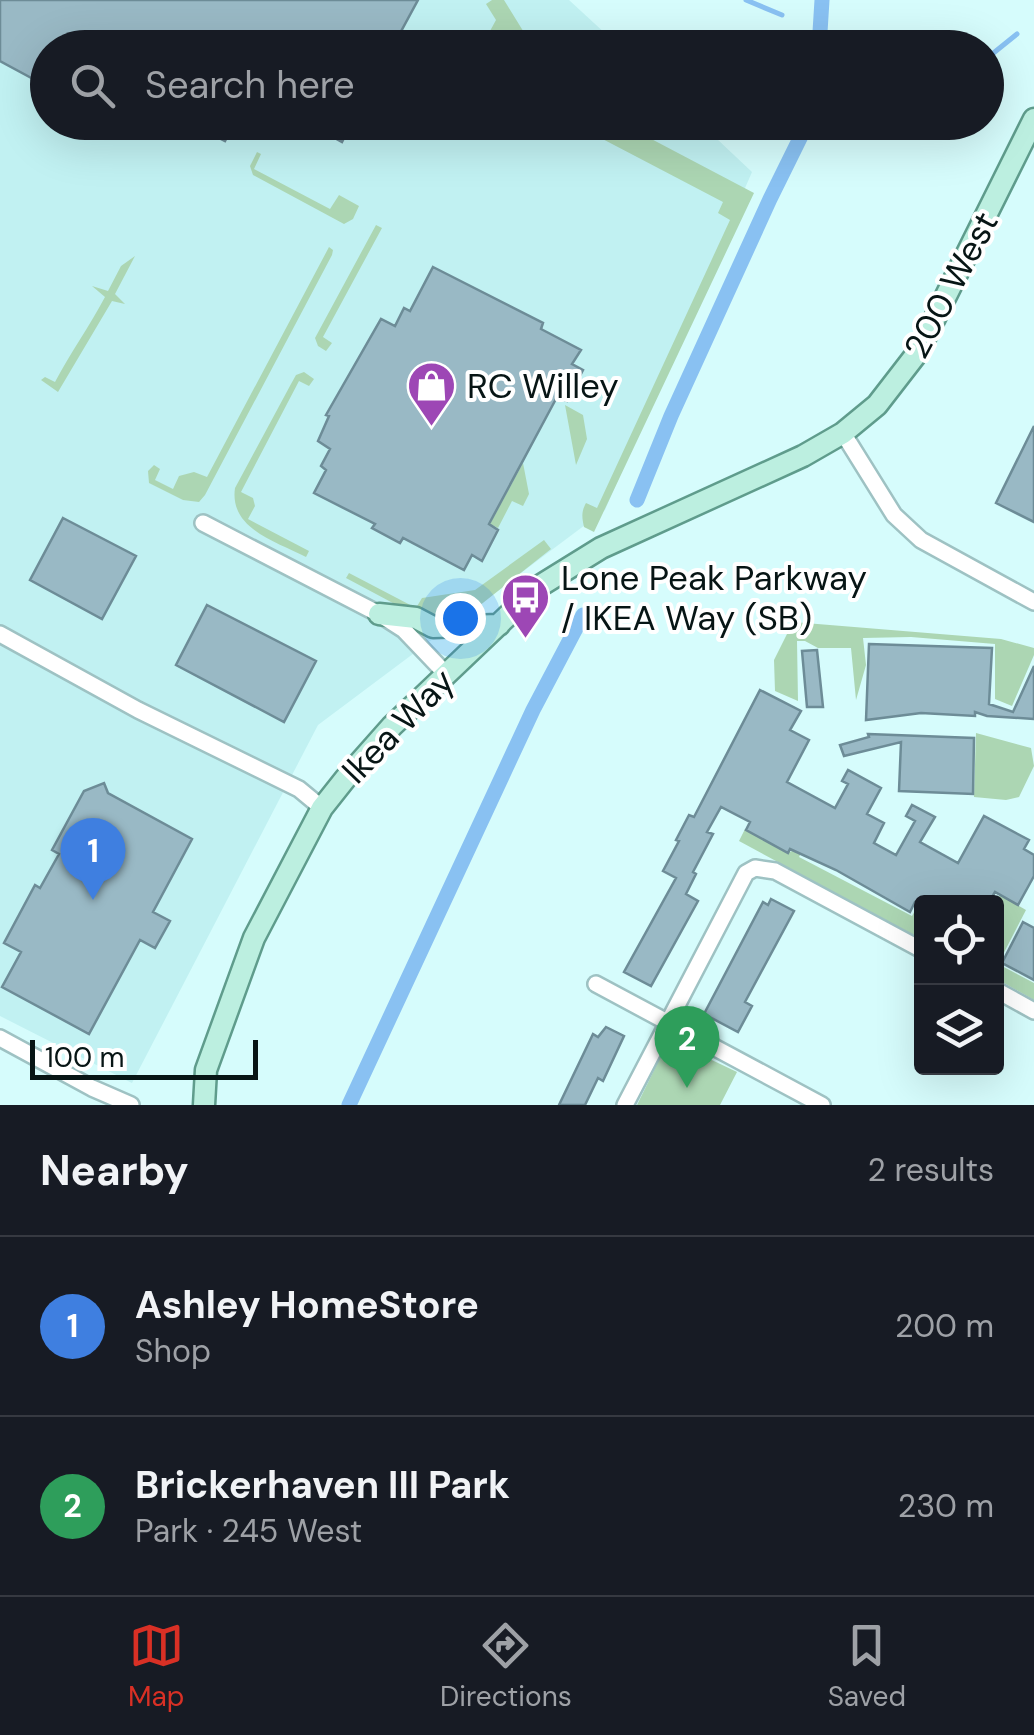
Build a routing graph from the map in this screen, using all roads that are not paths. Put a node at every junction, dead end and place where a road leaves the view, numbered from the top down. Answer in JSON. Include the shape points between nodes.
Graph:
{"nodes":[{"id":1,"x":1034,"y":119,"type":"edge"},
{"id":2,"x":843,"y":433,"type":"junction"},
{"id":3,"x":203,"y":522,"type":"dead end"},
{"id":4,"x":1034,"y":602,"type":"edge"},
{"id":5,"x":378,"y":614,"type":"junction"},
{"id":6,"x":498,"y":625,"type":"junction"},
{"id":7,"x":0,"y":634,"type":"edge"},
{"id":8,"x":446,"y":674,"type":"junction"},
{"id":9,"x":322,"y":808,"type":"junction"},
{"id":10,"x":914,"y":946,"type":"edge"},
{"id":11,"x":596,"y":984,"type":"dead end"},
{"id":12,"x":1004,"y":994,"type":"edge"},
{"id":13,"x":1034,"y":1010,"type":"edge"},
{"id":14,"x":666,"y":1021,"type":"junction"},
{"id":15,"x":0,"y":1038,"type":"edge"},
{"id":16,"x":131,"y":1105,"type":"edge"},
{"id":17,"x":204,"y":1105,"type":"edge"},
{"id":18,"x":625,"y":1105,"type":"edge"},
{"id":19,"x":822,"y":1105,"type":"edge"}],
"edges":[{"from":1,"to":2,"type":"main road","name":"200 West","via":[[918,352],[887,394]]},
{"from":2,"to":4,"type":"street","via":[[894,515],[921,540]]},
{"from":2,"to":6,"type":"main road","name":"Ikea Way","via":[[601,548],[538,588]]},
{"from":3,"to":5,"type":"street"},
{"from":5,"to":6,"type":"main road","via":[[433,627]]},
{"from":5,"to":8,"type":"street","via":[[404,630]]},
{"from":6,"to":8,"type":"main road","name":"Ikea Way"},
{"from":7,"to":9,"type":"street","name":"Ikea Way","via":[[299,789]]},
{"from":8,"to":9,"type":"main road","name":"Ikea Way"},
{"from":9,"to":17,"type":"main road","via":[[254,938],[206,1070]]},
{"from":10,"to":14,"type":"street","via":[[775,872],[755,868],[746,873]]},
{"from":11,"to":14,"type":"street"},
{"from":12,"to":13,"type":"street"},
{"from":14,"to":18,"type":"street"},
{"from":14,"to":19,"type":"street"},
{"from":15,"to":16,"type":"street"}]}
